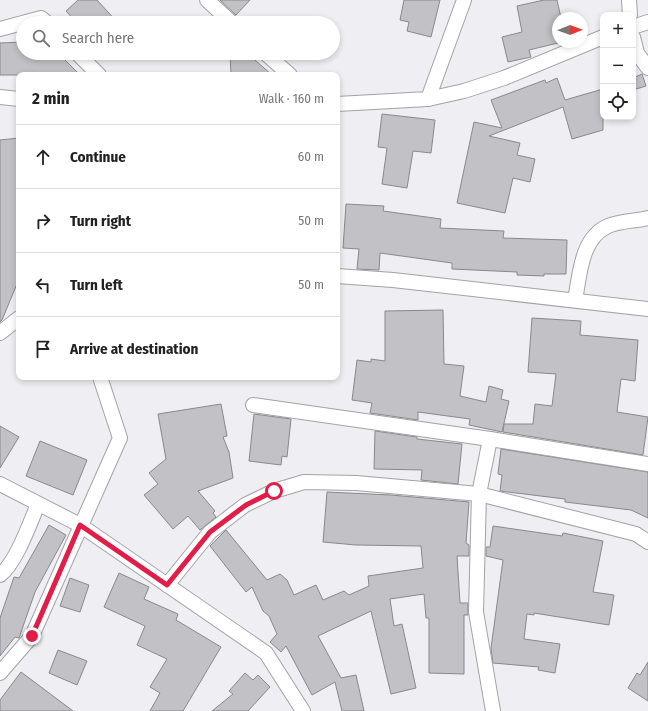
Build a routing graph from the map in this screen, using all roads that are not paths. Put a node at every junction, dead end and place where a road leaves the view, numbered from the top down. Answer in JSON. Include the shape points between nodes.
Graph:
{"nodes":[{"id":1,"x":207,"y":0,"type":"edge"},
{"id":2,"x":464,"y":0,"type":"edge"},
{"id":3,"x":629,"y":0,"type":"edge"},
{"id":4,"x":630,"y":12,"type":"edge"},
{"id":5,"x":224,"y":16,"type":"edge"},
{"id":6,"x":648,"y":22,"type":"edge"},
{"id":7,"x":16,"y":25,"type":"edge"},
{"id":8,"x":636,"y":26,"type":"edge"},
{"id":9,"x":0,"y":29,"type":"edge"},
{"id":10,"x":600,"y":38,"type":"edge"},
{"id":11,"x":636,"y":48,"type":"edge"},
{"id":12,"x":84,"y":60,"type":"edge"},
{"id":13,"x":273,"y":60,"type":"edge"},
{"id":14,"x":648,"y":68,"type":"edge"},
{"id":15,"x":96,"y":72,"type":"edge"},
{"id":16,"x":287,"y":72,"type":"edge"},
{"id":17,"x":0,"y":97,"type":"edge"},
{"id":18,"x":16,"y":99,"type":"edge"},
{"id":19,"x":428,"y":99,"type":"junction"},
{"id":20,"x":340,"y":104,"type":"edge"},
{"id":21,"x":648,"y":218,"type":"edge"},
{"id":22,"x":340,"y":276,"type":"edge"},
{"id":23,"x":575,"y":300,"type":"junction"},
{"id":24,"x":648,"y":308,"type":"edge"},
{"id":25,"x":16,"y":320,"type":"edge"},
{"id":26,"x":0,"y":333,"type":"edge"},
{"id":27,"x":101,"y":380,"type":"edge"},
{"id":28,"x":253,"y":405,"type":"dead end"},
{"id":29,"x":490,"y":439,"type":"junction"},
{"id":30,"x":648,"y":464,"type":"edge"},
{"id":31,"x":0,"y":484,"type":"edge"},
{"id":32,"x":479,"y":494,"type":"junction"},
{"id":33,"x":38,"y":504,"type":"junction"},
{"id":34,"x":80,"y":525,"type":"junction"},
{"id":35,"x":648,"y":542,"type":"edge"},
{"id":36,"x":0,"y":574,"type":"edge"},
{"id":37,"x":167,"y":585,"type":"junction"},
{"id":38,"x":0,"y":673,"type":"edge"},
{"id":39,"x":303,"y":711,"type":"edge"},
{"id":40,"x":492,"y":711,"type":"edge"}],
"edges":[{"from":1,"to":5,"type":"street"},
{"from":2,"to":19,"type":"street"},
{"from":3,"to":4,"type":"street"},
{"from":6,"to":8,"type":"street"},
{"from":7,"to":9,"type":"street"},
{"from":10,"to":19,"type":"street","via":[[504,78]]},
{"from":11,"to":14,"type":"street"},
{"from":12,"to":15,"type":"street"},
{"from":13,"to":16,"type":"street"},
{"from":17,"to":18,"type":"street"},
{"from":19,"to":20,"type":"street"},
{"from":21,"to":23,"type":"street","via":[[608,226],[594,237],[584,252]]},
{"from":22,"to":23,"type":"street"},
{"from":23,"to":24,"type":"street"},
{"from":25,"to":26,"type":"street"},
{"from":27,"to":34,"type":"street","via":[[120,438]]},
{"from":28,"to":29,"type":"street"},
{"from":29,"to":30,"type":"street"},
{"from":29,"to":32,"type":"street"},
{"from":31,"to":33,"type":"street"},
{"from":32,"to":35,"type":"street","via":[[636,534]]},
{"from":32,"to":37,"type":"street","via":[[356,483],[304,482],[246,505],[210,532]]},
{"from":32,"to":40,"type":"street","via":[[476,612]]},
{"from":33,"to":34,"type":"street"},
{"from":33,"to":36,"type":"street","via":[[22,541],[5,571]]},
{"from":34,"to":37,"type":"street"},
{"from":34,"to":38,"type":"street","via":[[32,636]]},
{"from":37,"to":39,"type":"street","via":[[266,653]]}]}
